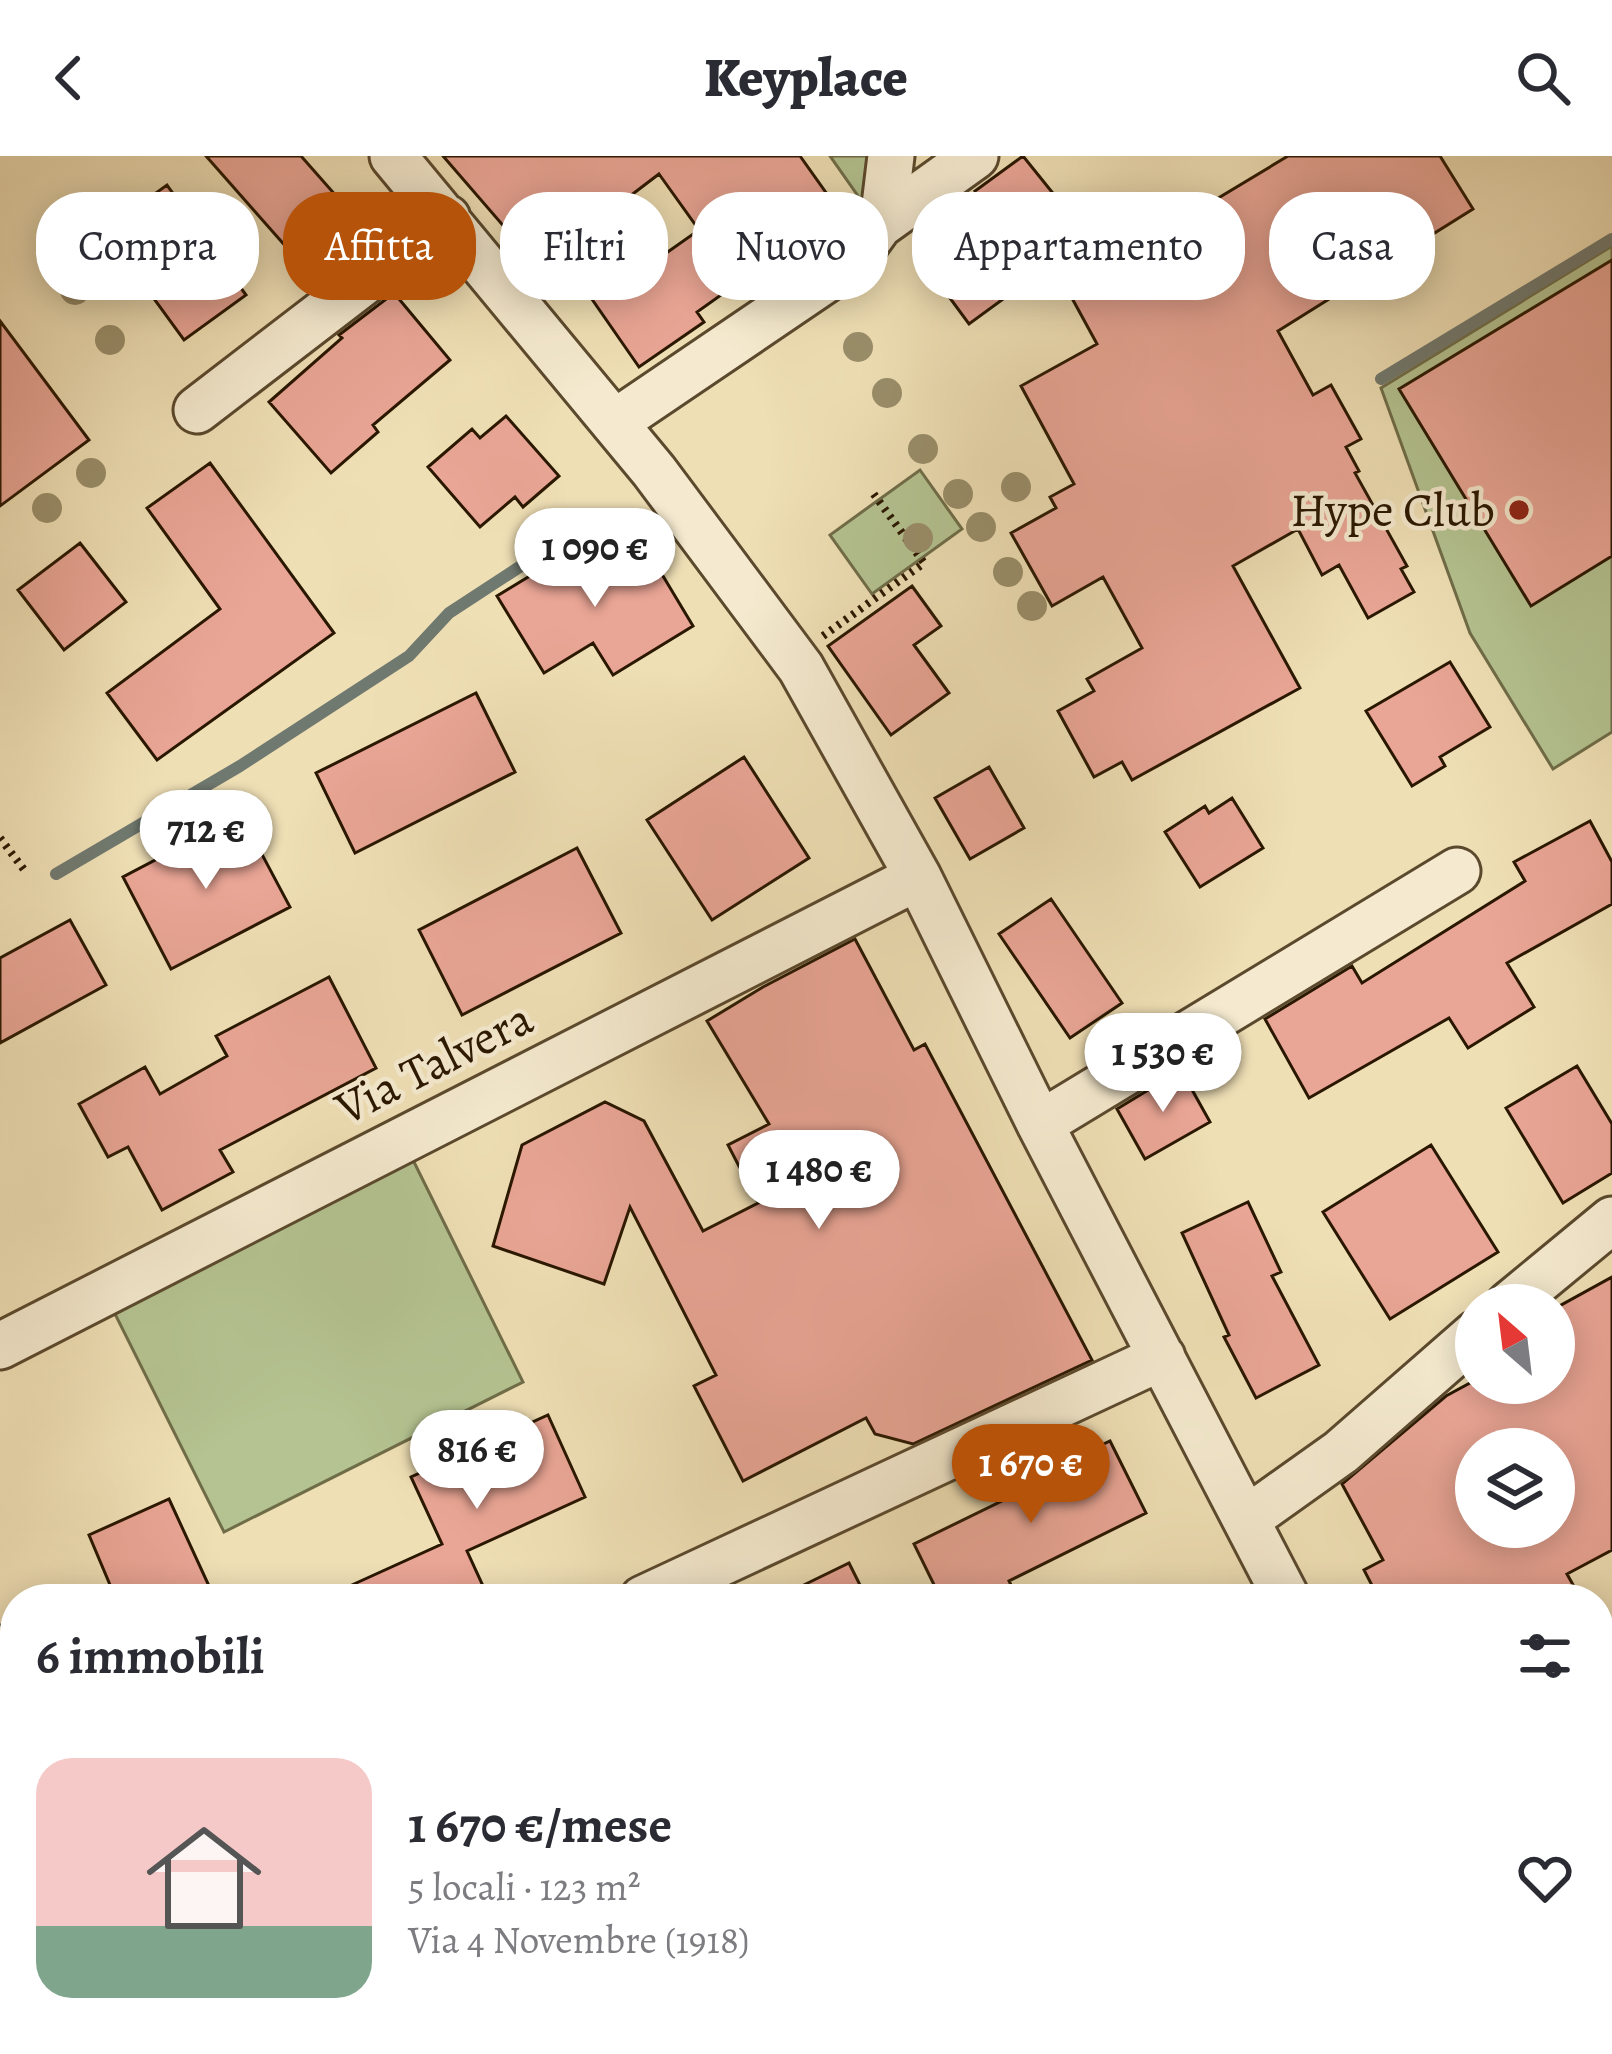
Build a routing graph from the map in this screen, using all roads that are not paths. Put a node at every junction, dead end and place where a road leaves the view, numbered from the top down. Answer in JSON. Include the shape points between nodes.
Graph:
{"nodes":[{"id":1,"x":393,"y":156,"type":"edge"},
{"id":2,"x":891,"y":156,"type":"edge"},
{"id":3,"x":975,"y":156,"type":"edge"},
{"id":4,"x":424,"y":192,"type":"edge"},
{"id":5,"x":887,"y":192,"type":"edge"},
{"id":6,"x":888,"y":218,"type":"edge"},
{"id":7,"x":476,"y":254,"type":"edge"},
{"id":8,"x":340,"y":300,"type":"edge"},
{"id":9,"x":795,"y":300,"type":"edge"},
{"id":10,"x":197,"y":410,"type":"dead end"},
{"id":11,"x":614,"y":423,"type":"junction"},
{"id":12,"x":1457,"y":871,"type":"dead end"},
{"id":13,"x":918,"y":877,"type":"junction"},
{"id":14,"x":1040,"y":1124,"type":"junction"},
{"id":15,"x":1612,"y":1220,"type":"edge"},
{"id":16,"x":1534,"y":1284,"type":"edge"},
{"id":17,"x":0,"y":1346,"type":"edge"},
{"id":18,"x":1455,"y":1352,"type":"edge"},
{"id":19,"x":1167,"y":1369,"type":"junction"},
{"id":20,"x":1246,"y":1520,"type":"junction"},
{"id":21,"x":677,"y":1584,"type":"edge"},
{"id":22,"x":739,"y":1584,"type":"edge"},
{"id":23,"x":1279,"y":1584,"type":"edge"}],
"edges":[{"from":1,"to":4,"type":"street"},
{"from":2,"to":5,"type":"street"},
{"from":3,"to":6,"type":"street"},
{"from":7,"to":11,"type":"street"},
{"from":8,"to":10,"type":"street"},
{"from":9,"to":11,"type":"street"},
{"from":11,"to":13,"type":"street","via":[[801,668]]},
{"from":12,"to":14,"type":"street"},
{"from":13,"to":14,"type":"street"},
{"from":13,"to":17,"type":"street","name":"Via Talvera"},
{"from":14,"to":19,"type":"street"},
{"from":15,"to":16,"type":"street"},
{"from":18,"to":20,"type":"street"},
{"from":19,"to":20,"type":"street"},
{"from":19,"to":21,"type":"street"},
{"from":19,"to":22,"type":"street"},
{"from":20,"to":23,"type":"street"}]}
